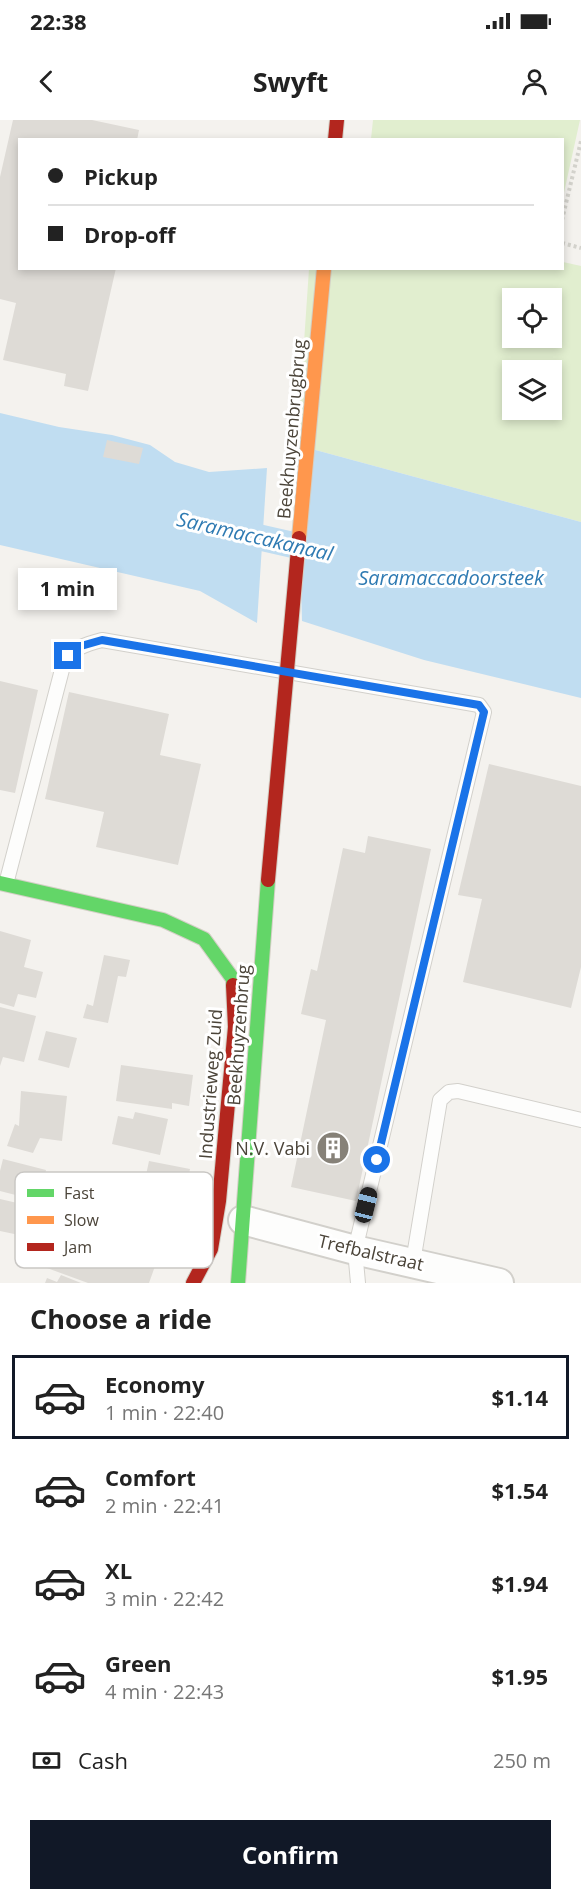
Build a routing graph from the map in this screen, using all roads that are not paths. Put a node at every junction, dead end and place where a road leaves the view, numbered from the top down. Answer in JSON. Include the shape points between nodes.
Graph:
{"nodes":[{"id":1,"x":337,"y":120,"type":"edge"},
{"id":2,"x":335,"y":138,"type":"edge"},
{"id":3,"x":324,"y":270,"type":"edge"},
{"id":4,"x":268,"y":880,"type":"joint"},
{"id":5,"x":3,"y":883,"type":"edge"},
{"id":6,"x":581,"y":1120,"type":"edge"},
{"id":7,"x":235,"y":1204,"type":"junction"},
{"id":8,"x":213,"y":1245,"type":"edge"},
{"id":9,"x":355,"y":1250,"type":"junction"},
{"id":10,"x":213,"y":1251,"type":"edge"},
{"id":11,"x":414,"y":1262,"type":"junction"},
{"id":12,"x":201,"y":1268,"type":"edge"},
{"id":13,"x":238,"y":1273,"type":"edge"},
{"id":14,"x":193,"y":1283,"type":"edge"},
{"id":15,"x":358,"y":1283,"type":"edge"},
{"id":16,"x":500,"y":1283,"type":"edge"}],
"edges":[{"from":1,"to":2,"type":"street"},
{"from":3,"to":4,"type":"street","name":"Beekhuyzenbrugbrug","bridge":true},
{"from":4,"to":7,"type":"street","name":"Beekhuyzenbrug"},
{"from":5,"to":7,"type":"street","name":"Industrieweg Zuid","via":[[163,920],[204,939],[233,979]]},
{"from":5,"to":9,"type":"lane","via":[[64,662],[73,651],[88,643],[102,640],[483,708]]},
{"from":6,"to":11,"type":"lane","via":[[458,1090],[443,1096]]},
{"from":7,"to":8,"type":"street"},
{"from":7,"to":9,"type":"street","name":"Trefbalstraat"},
{"from":7,"to":13,"type":"street"},
{"from":9,"to":11,"type":"street","name":"Trefbalstraat"},
{"from":9,"to":15,"type":"lane"},
{"from":10,"to":13,"type":"street"},
{"from":11,"to":16,"type":"street","name":"Trefbalstraat"},
{"from":12,"to":14,"type":"street"}]}
